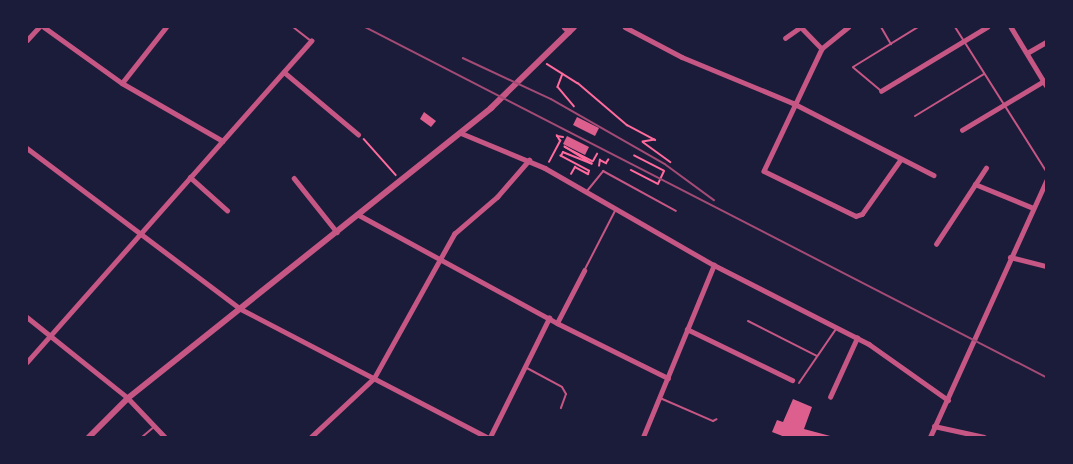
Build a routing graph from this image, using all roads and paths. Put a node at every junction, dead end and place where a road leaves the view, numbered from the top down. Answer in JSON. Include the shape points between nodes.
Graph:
{"nodes":[{"id":1,"x":39,"y":27,"type":"edge"},
{"id":2,"x":44,"y":27,"type":"edge"},
{"id":3,"x":166,"y":27,"type":"edge"},
{"id":4,"x":294,"y":27,"type":"edge"},
{"id":5,"x":626,"y":27,"type":"edge"},
{"id":6,"x":801,"y":27,"type":"edge"},
{"id":7,"x":849,"y":27,"type":"edge"},
{"id":8,"x":881,"y":27,"type":"edge"},
{"id":9,"x":918,"y":27,"type":"edge"},
{"id":10,"x":955,"y":27,"type":"edge"},
{"id":11,"x":987,"y":27,"type":"edge"},
{"id":12,"x":1011,"y":27,"type":"edge"},
{"id":13,"x":569,"y":29,"type":"edge"},
{"id":14,"x":785,"y":38,"type":"dead end"},
{"id":15,"x":27,"y":40,"type":"edge"},
{"id":16,"x":963,"y":41,"type":"junction"},
{"id":17,"x":310,"y":42,"type":"joint"},
{"id":18,"x":1046,"y":42,"type":"edge"},
{"id":19,"x":891,"y":44,"type":"junction"},
{"id":20,"x":822,"y":49,"type":"junction"},
{"id":21,"x":1026,"y":53,"type":"junction"},
{"id":22,"x":541,"y":60,"type":"junction"},
{"id":23,"x":284,"y":72,"type":"junction"},
{"id":24,"x":564,"y":73,"type":"junction"},
{"id":25,"x":984,"y":74,"type":"junction"},
{"id":26,"x":122,"y":83,"type":"junction"},
{"id":27,"x":1045,"y":83,"type":"edge"},
{"id":28,"x":881,"y":91,"type":"joint"},
{"id":29,"x":793,"y":103,"type":"junction"},
{"id":30,"x":1004,"y":105,"type":"junction"},
{"id":31,"x":574,"y":106,"type":"dead end"},
{"id":32,"x":915,"y":116,"type":"dead end"},
{"id":33,"x":962,"y":130,"type":"dead end"},
{"id":34,"x":461,"y":133,"type":"junction"},
{"id":35,"x":358,"y":134,"type":"joint"},
{"id":36,"x":563,"y":137,"type":"dead end"},
{"id":37,"x":223,"y":141,"type":"junction"},
{"id":38,"x":27,"y":148,"type":"edge"},
{"id":39,"x":597,"y":154,"type":"dead end"},
{"id":40,"x":635,"y":156,"type":"dead end"},
{"id":41,"x":901,"y":159,"type":"junction"},
{"id":42,"x":530,"y":160,"type":"junction"},
{"id":43,"x":608,"y":160,"type":"dead end"},
{"id":44,"x":671,"y":162,"type":"dead end"},
{"id":45,"x":598,"y":165,"type":"dead end"},
{"id":46,"x":545,"y":168,"type":"junction"},
{"id":47,"x":986,"y":168,"type":"dead end"},
{"id":48,"x":631,"y":170,"type":"dead end"},
{"id":49,"x":1046,"y":171,"type":"edge"},
{"id":50,"x":934,"y":175,"type":"dead end"},
{"id":51,"x":190,"y":177,"type":"junction"},
{"id":52,"x":294,"y":178,"type":"dead end"},
{"id":53,"x":401,"y":181,"type":"junction"},
{"id":54,"x":568,"y":181,"type":"junction"},
{"id":55,"x":1046,"y":181,"type":"edge"},
{"id":56,"x":975,"y":184,"type":"junction"},
{"id":57,"x":587,"y":191,"type":"junction"},
{"id":58,"x":1031,"y":207,"type":"junction"},
{"id":59,"x":617,"y":208,"type":"junction"},
{"id":60,"x":227,"y":210,"type":"dead end"},
{"id":61,"x":676,"y":211,"type":"dead end"},
{"id":62,"x":359,"y":215,"type":"junction"},
{"id":63,"x":338,"y":232,"type":"junction"},
{"id":64,"x":140,"y":233,"type":"junction"},
{"id":65,"x":936,"y":244,"type":"dead end"},
{"id":66,"x":1010,"y":257,"type":"junction"},
{"id":67,"x":439,"y":259,"type":"junction"},
{"id":68,"x":714,"y":265,"type":"junction"},
{"id":69,"x":1046,"y":266,"type":"edge"},
{"id":70,"x":584,"y":271,"type":"joint"},
{"id":71,"x":239,"y":308,"type":"junction"},
{"id":72,"x":27,"y":317,"type":"edge"},
{"id":73,"x":549,"y":318,"type":"junction"},
{"id":74,"x":748,"y":321,"type":"dead end"},
{"id":75,"x":557,"y":323,"type":"junction"},
{"id":76,"x":837,"y":328,"type":"junction"},
{"id":77,"x":687,"y":329,"type":"junction"},
{"id":78,"x":51,"y":335,"type":"junction"},
{"id":79,"x":857,"y":338,"type":"junction"},
{"id":80,"x":818,"y":356,"type":"junction"},
{"id":81,"x":27,"y":362,"type":"edge"},
{"id":82,"x":525,"y":367,"type":"junction"},
{"id":83,"x":374,"y":378,"type":"junction"},
{"id":84,"x":668,"y":378,"type":"junction"},
{"id":85,"x":792,"y":380,"type":"dead end"},
{"id":86,"x":799,"y":383,"type":"dead end"},
{"id":87,"x":830,"y":397,"type":"dead end"},
{"id":88,"x":128,"y":398,"type":"junction"},
{"id":89,"x":660,"y":398,"type":"junction"},
{"id":90,"x":948,"y":400,"type":"junction"},
{"id":91,"x":561,"y":408,"type":"dead end"},
{"id":92,"x":717,"y":419,"type":"dead end"},
{"id":93,"x":154,"y":426,"type":"junction"},
{"id":94,"x":934,"y":426,"type":"junction"},
{"id":95,"x":89,"y":437,"type":"edge"},
{"id":96,"x":142,"y":437,"type":"edge"},
{"id":97,"x":165,"y":437,"type":"edge"},
{"id":98,"x":311,"y":437,"type":"edge"},
{"id":99,"x":489,"y":437,"type":"edge"},
{"id":100,"x":644,"y":437,"type":"edge"},
{"id":101,"x":930,"y":437,"type":"edge"},
{"id":102,"x":984,"y":437,"type":"edge"}],
"edges":[{"from":1,"to":15,"type":"street"},
{"from":2,"to":26,"type":"street"},
{"from":3,"to":26,"type":"street"},
{"from":4,"to":17,"type":"lane"},
{"from":5,"to":29,"type":"street","via":[[682,57]]},
{"from":6,"to":14,"type":"street"},
{"from":6,"to":20,"type":"street"},
{"from":7,"to":20,"type":"street"},
{"from":8,"to":19,"type":"lane"},
{"from":9,"to":19,"type":"lane"},
{"from":10,"to":16,"type":"lane"},
{"from":11,"to":16,"type":"street"},
{"from":12,"to":21,"type":"street"},
{"from":13,"to":22,"type":"street"},
{"from":16,"to":25,"type":"lane"},
{"from":16,"to":28,"type":"street"},
{"from":17,"to":23,"type":"street"},
{"from":18,"to":21,"type":"street"},
{"from":19,"to":28,"type":"lane","via":[[853,68]]},
{"from":20,"to":29,"type":"street"},
{"from":21,"to":27,"type":"street"},
{"from":22,"to":24,"type":"path"},
{"from":22,"to":34,"type":"street"},
{"from":23,"to":35,"type":"street"},
{"from":23,"to":37,"type":"street"},
{"from":24,"to":31,"type":"path","via":[[558,87]]},
{"from":24,"to":44,"type":"path","via":[[627,125],[655,140],[643,142]]},
{"from":25,"to":30,"type":"lane"},
{"from":25,"to":32,"type":"lane"},
{"from":26,"to":37,"type":"street"},
{"from":27,"to":30,"type":"street"},
{"from":29,"to":41,"type":"street"},
{"from":29,"to":41,"type":"street","via":[[764,171],[856,216],[862,214]]},
{"from":30,"to":33,"type":"street"},
{"from":30,"to":49,"type":"lane"},
{"from":34,"to":42,"type":"street"},
{"from":34,"to":53,"type":"street"},
{"from":35,"to":53,"type":"path"},
{"from":36,"to":46,"type":"path","via":[[557,136],[561,141]]},
{"from":37,"to":51,"type":"street"},
{"from":38,"to":64,"type":"street"},
{"from":39,"to":54,"type":"path","via":[[593,161],[565,147],[592,164],[563,152],[561,156],[589,171],[588,174],[575,167]]},
{"from":40,"to":48,"type":"path","via":[[665,170],[658,184]]},
{"from":41,"to":50,"type":"street"},
{"from":42,"to":46,"type":"street"},
{"from":42,"to":67,"type":"street","via":[[497,197],[466,220]]},
{"from":43,"to":45,"type":"path","via":[[606,164],[600,160]]},
{"from":46,"to":54,"type":"street"},
{"from":47,"to":56,"type":"street"},
{"from":51,"to":60,"type":"street"},
{"from":51,"to":64,"type":"street"},
{"from":52,"to":63,"type":"street"},
{"from":53,"to":62,"type":"street"},
{"from":54,"to":57,"type":"street"},
{"from":55,"to":58,"type":"street"},
{"from":56,"to":58,"type":"street"},
{"from":56,"to":65,"type":"street"},
{"from":57,"to":59,"type":"street"},
{"from":57,"to":61,"type":"lane","via":[[603,171]]},
{"from":58,"to":66,"type":"street"},
{"from":59,"to":68,"type":"street"},
{"from":59,"to":70,"type":"lane"},
{"from":62,"to":63,"type":"street"},
{"from":62,"to":67,"type":"street"},
{"from":63,"to":71,"type":"street"},
{"from":64,"to":71,"type":"street"},
{"from":64,"to":78,"type":"street"},
{"from":66,"to":69,"type":"street"},
{"from":66,"to":90,"type":"street"},
{"from":67,"to":73,"type":"street"},
{"from":67,"to":83,"type":"street"},
{"from":68,"to":76,"type":"street"},
{"from":68,"to":77,"type":"street"},
{"from":70,"to":75,"type":"street"},
{"from":71,"to":83,"type":"street"},
{"from":71,"to":88,"type":"street"},
{"from":72,"to":78,"type":"street"},
{"from":73,"to":75,"type":"street"},
{"from":73,"to":82,"type":"street"},
{"from":74,"to":80,"type":"lane"},
{"from":75,"to":84,"type":"street"},
{"from":76,"to":79,"type":"street"},
{"from":76,"to":80,"type":"lane"},
{"from":77,"to":84,"type":"street"},
{"from":77,"to":85,"type":"street"},
{"from":78,"to":81,"type":"street"},
{"from":78,"to":88,"type":"street"},
{"from":79,"to":87,"type":"street"},
{"from":79,"to":90,"type":"street"},
{"from":80,"to":86,"type":"lane"},
{"from":82,"to":91,"type":"lane","via":[[565,390]]},
{"from":82,"to":99,"type":"street"},
{"from":83,"to":98,"type":"street"},
{"from":83,"to":99,"type":"street"},
{"from":84,"to":89,"type":"street"},
{"from":88,"to":93,"type":"street"},
{"from":88,"to":95,"type":"street"},
{"from":89,"to":92,"type":"lane","via":[[713,421]]},
{"from":89,"to":100,"type":"street"},
{"from":90,"to":94,"type":"street"},
{"from":93,"to":96,"type":"lane"},
{"from":93,"to":97,"type":"street"},
{"from":94,"to":101,"type":"street"},
{"from":94,"to":102,"type":"street"}]}
